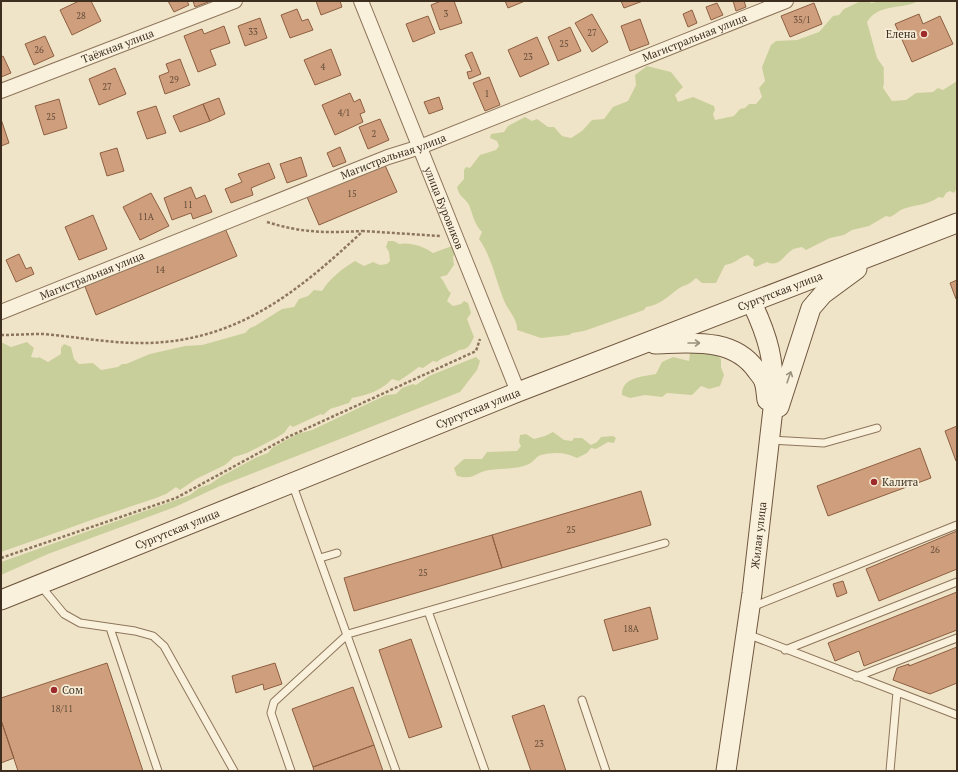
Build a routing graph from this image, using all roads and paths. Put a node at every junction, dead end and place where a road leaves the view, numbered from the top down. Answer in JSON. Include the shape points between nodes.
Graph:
{"nodes":[{"id":1,"x":235,"y":1,"type":"edge"},
{"id":2,"x":361,"y":1,"type":"edge"},
{"id":3,"x":786,"y":1,"type":"edge"},
{"id":4,"x":1,"y":91,"type":"edge"},
{"id":5,"x":420,"y":147,"type":"junction"},
{"id":6,"x":244,"y":214,"type":"junction"},
{"id":7,"x":957,"y":223,"type":"edge"},
{"id":8,"x":440,"y":229,"type":"dead end"},
{"id":9,"x":363,"y":231,"type":"junction"},
{"id":10,"x":877,"y":254,"type":"junction"},
{"id":11,"x":752,"y":303,"type":"junction"},
{"id":12,"x":1,"y":312,"type":"edge"},
{"id":13,"x":1,"y":335,"type":"edge"},
{"id":14,"x":480,"y":338,"type":"dead end"},
{"id":15,"x":641,"y":344,"type":"junction"},
{"id":16,"x":518,"y":392,"type":"junction"},
{"id":17,"x":877,"y":428,"type":"dead end"},
{"id":18,"x":771,"y":434,"type":"junction"},
{"id":19,"x":292,"y":483,"type":"junction"},
{"id":20,"x":957,"y":525,"type":"edge"},
{"id":21,"x":665,"y":544,"type":"dead end"},
{"id":22,"x":337,"y":553,"type":"dead end"},
{"id":23,"x":1,"y":558,"type":"edge"},
{"id":24,"x":320,"y":558,"type":"junction"},
{"id":25,"x":957,"y":582,"type":"edge"},
{"id":26,"x":40,"y":585,"type":"junction"},
{"id":27,"x":1,"y":600,"type":"edge"},
{"id":28,"x":750,"y":608,"type":"junction"},
{"id":29,"x":428,"y":611,"type":"junction"},
{"id":30,"x":110,"y":628,"type":"junction"},
{"id":31,"x":348,"y":634,"type":"junction"},
{"id":32,"x":746,"y":634,"type":"junction"},
{"id":33,"x":957,"y":638,"type":"edge"},
{"id":34,"x":785,"y":650,"type":"junction"},
{"id":35,"x":856,"y":677,"type":"junction"},
{"id":36,"x":897,"y":692,"type":"junction"},
{"id":37,"x":582,"y":700,"type":"dead end"},
{"id":38,"x":957,"y":715,"type":"edge"},
{"id":39,"x":158,"y":771,"type":"edge"},
{"id":40,"x":234,"y":771,"type":"edge"},
{"id":41,"x":292,"y":771,"type":"edge"},
{"id":42,"x":396,"y":771,"type":"edge"},
{"id":43,"x":485,"y":771,"type":"edge"},
{"id":44,"x":606,"y":771,"type":"edge"},
{"id":45,"x":726,"y":771,"type":"edge"},
{"id":46,"x":890,"y":771,"type":"edge"}],
"edges":[{"from":1,"to":4,"type":"street","name":"Таёжная улица"},
{"from":2,"to":5,"type":"street","name":"улица Буровиков"},
{"from":3,"to":5,"type":"street","name":"Магистральная улица"},
{"from":5,"to":6,"type":"street","name":"Магистральная улица","via":[[388,157]]},
{"from":5,"to":16,"type":"street","name":"улица Буровиков"},
{"from":6,"to":9,"type":"path","via":[[287,228],[320,233]]},
{"from":6,"to":12,"type":"street","name":"Магистральная улица"},
{"from":7,"to":10,"type":"main road","name":"Сургутская улица"},
{"from":8,"to":9,"type":"path","via":[[443,236]]},
{"from":9,"to":13,"type":"path","via":[[327,265],[277,303],[221,331],[187,339],[149,343],[42,334]]},
{"from":10,"to":11,"type":"main road","name":"Сургутская улица"},
{"from":18,"to":10,"type":"main road","one_way":true,"via":[[811,308],[823,294]]},
{"from":11,"to":15,"type":"main road","name":"Сургутская улица"},
{"from":11,"to":18,"type":"main road","name":"Жилая улица","via":[[765,330],[770,352],[774,392]]},
{"from":14,"to":23,"type":"path","via":[[476,351],[288,437],[176,498]]},
{"from":15,"to":16,"type":"main road","name":"Сургутская улица"},
{"from":15,"to":18,"type":"main road","one_way":true,"via":[[704,343],[722,346],[742,354],[754,366],[764,382]]},
{"from":16,"to":19,"type":"main road","name":"Сургутская улица"},
{"from":17,"to":18,"type":"lane","via":[[824,444]]},
{"from":18,"to":28,"type":"main road","name":"Жилая улица"},
{"from":19,"to":24,"type":"lane"},
{"from":19,"to":26,"type":"main road","name":"Сургутская улица"},
{"from":20,"to":28,"type":"lane"},
{"from":21,"to":29,"type":"lane"},
{"from":22,"to":24,"type":"lane"},
{"from":24,"to":31,"type":"lane"},
{"from":25,"to":34,"type":"lane"},
{"from":26,"to":27,"type":"main road","name":"Сургутская улица"},
{"from":26,"to":30,"type":"lane","via":[[64,614],[80,623]]},
{"from":28,"to":32,"type":"main road","name":"Жилая улица"},
{"from":29,"to":31,"type":"lane"},
{"from":29,"to":43,"type":"lane"},
{"from":30,"to":39,"type":"lane"},
{"from":30,"to":40,"type":"lane","via":[[153,636],[164,646]]},
{"from":31,"to":41,"type":"lane","via":[[274,702],[271,713]]},
{"from":31,"to":42,"type":"lane"},
{"from":32,"to":34,"type":"lane"},
{"from":32,"to":45,"type":"main road","name":"Жилая улица"},
{"from":33,"to":35,"type":"lane"},
{"from":34,"to":35,"type":"lane"},
{"from":35,"to":36,"type":"lane"},
{"from":36,"to":38,"type":"lane"},
{"from":36,"to":46,"type":"lane"},
{"from":37,"to":44,"type":"lane"}]}
